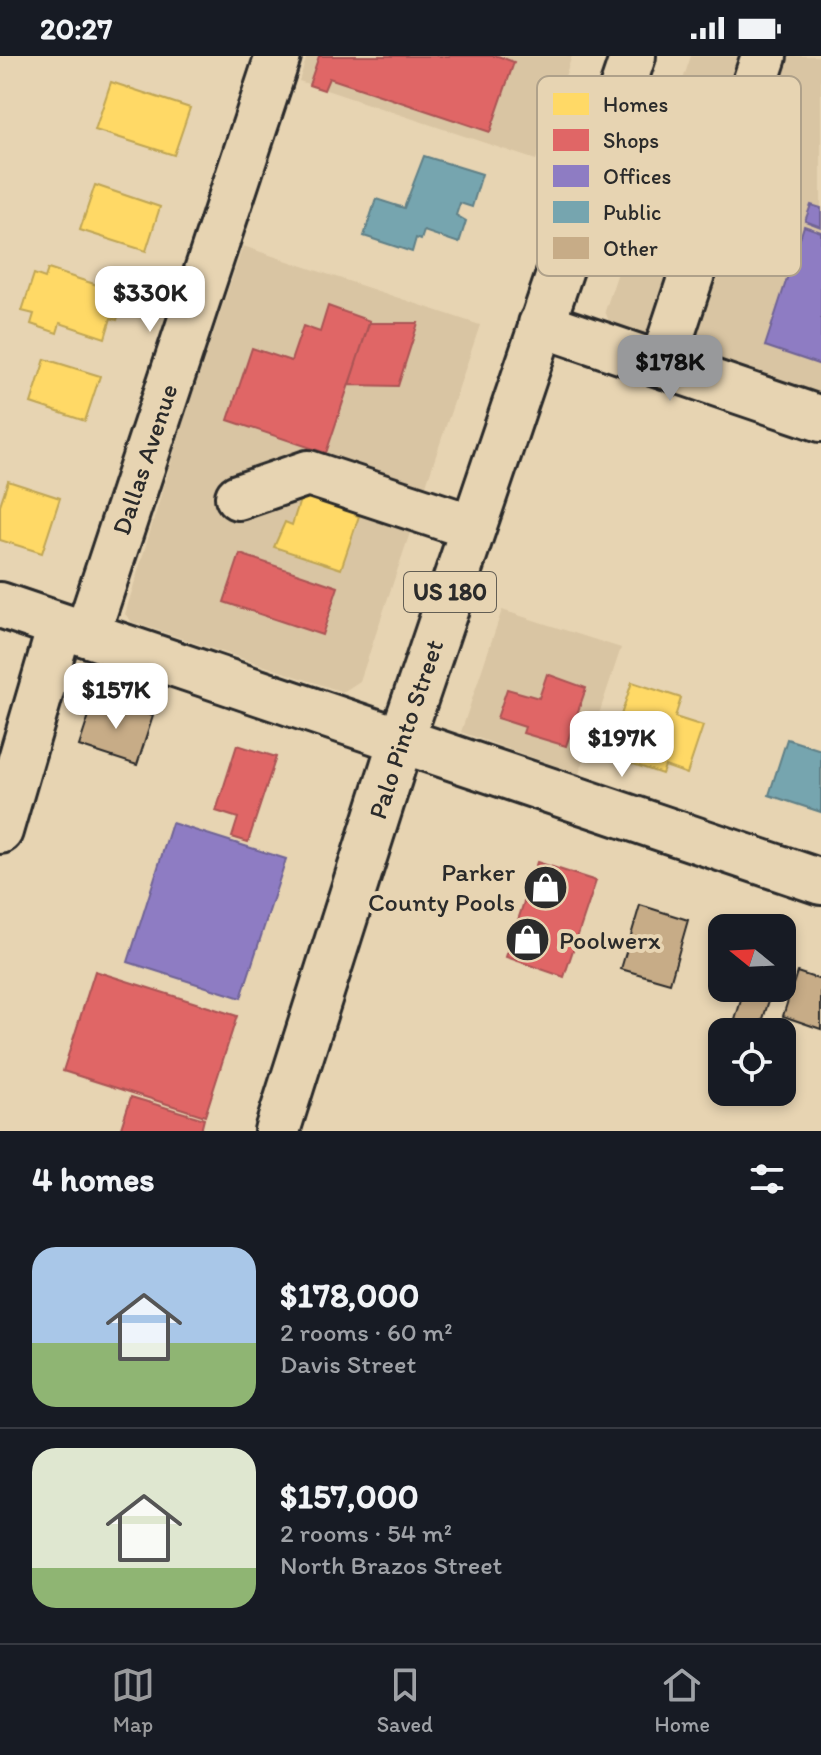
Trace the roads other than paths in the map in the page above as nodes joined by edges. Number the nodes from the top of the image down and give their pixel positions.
1 (278, 56) edge
2 (633, 56) edge
3 (764, 56) edge
4 (626, 76) edge
5 (757, 76) edge
6 (557, 276) edge
7 (691, 276) edge
8 (541, 324) junction
9 (662, 364) junction
10 (821, 419) edge
11 (238, 497) dead end
12 (472, 527) junction
13 (0, 605) edge
14 (73, 630) junction
15 (401, 741) junction
16 (0, 831) edge
17 (821, 882) edge
18 (277, 1131) edge

1 - 14 street, Dallas Avenue
2 - 4 street, Palo Pinto Street / US 180
3 - 5 street
6 - 8 street, Palo Pinto Street / US 180
7 - 9 street
8 - 9 street
8 - 12 street, Palo Pinto Street / US 180
9 - 10 street
11 - 12 street
12 - 15 street, Palo Pinto Street / US 180
13 - 14 street
14 - 15 street
14 - 16 street, Dallas Avenue
15 - 17 street
15 - 18 street, Palo Pinto Street / US 180

